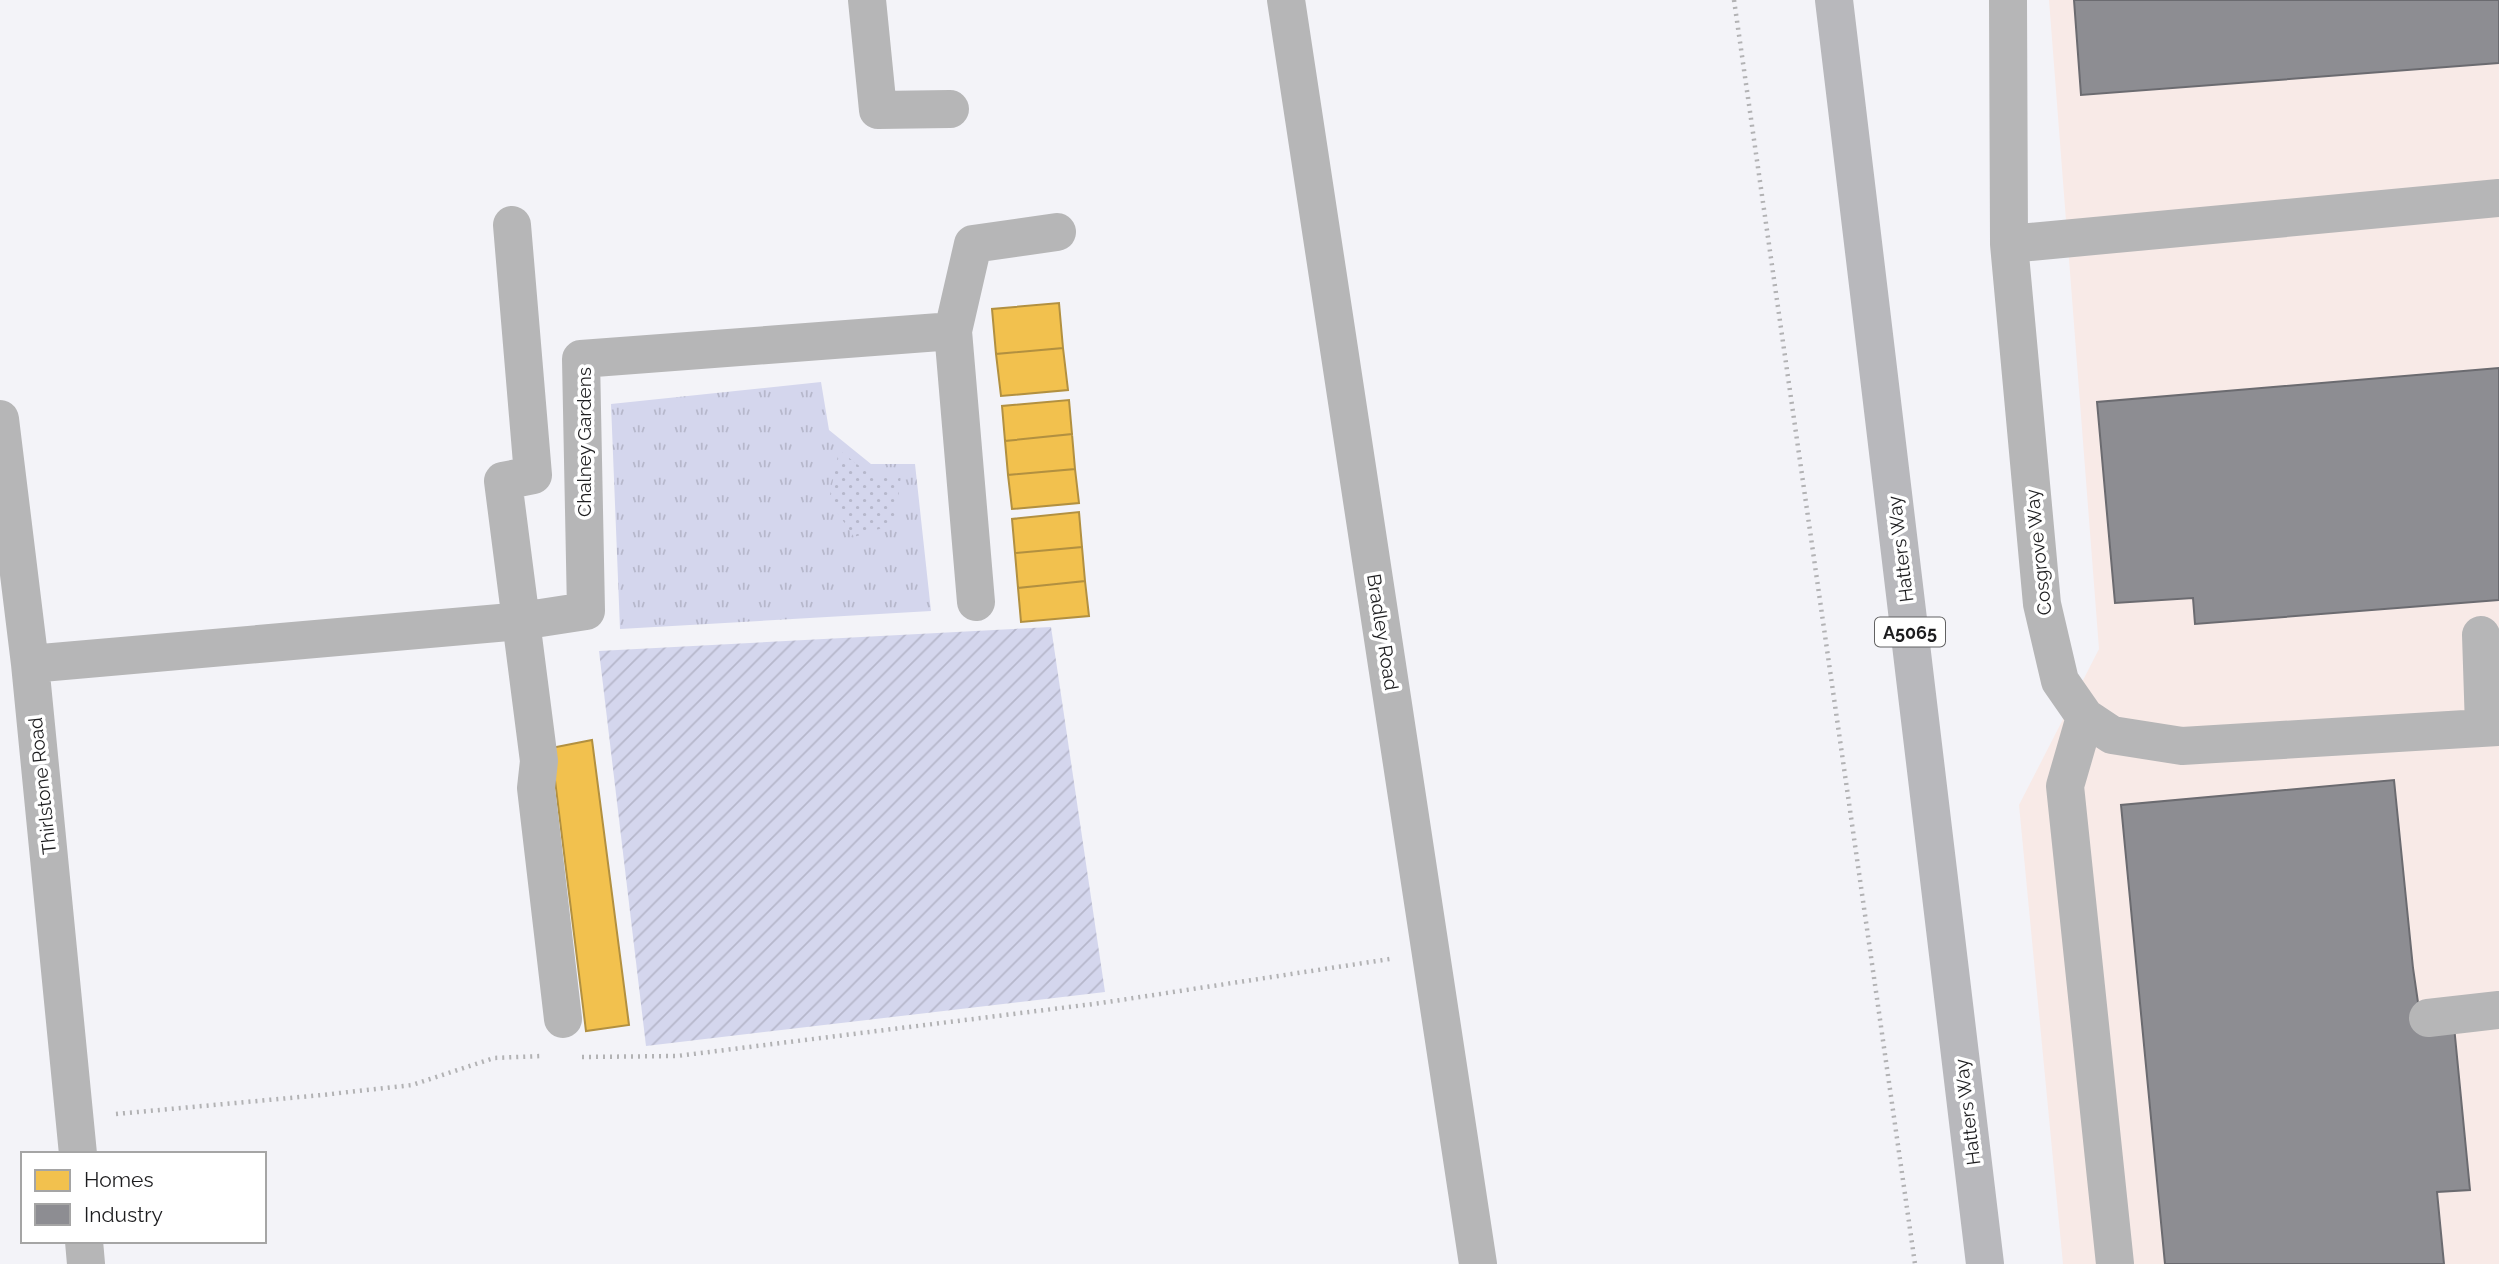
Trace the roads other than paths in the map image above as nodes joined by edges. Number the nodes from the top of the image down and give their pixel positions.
1 (867, 0) edge
2 (1286, 0) edge
3 (1834, 0) edge
4 (2008, 0) edge
5 (950, 109) dead end
6 (2499, 198) edge
7 (512, 225) dead end
8 (1057, 232) dead end
9 (2009, 244) junction
10 (953, 331) junction
11 (0, 419) edge
12 (976, 602) dead end
13 (522, 621) junction
14 (2481, 635) dead end
15 (30, 664) junction
16 (2085, 717) junction
17 (2491, 727) edge
18 (2499, 1010) edge
19 (2428, 1018) dead end
20 (563, 1019) dead end
21 (76, 1136) edge
22 (84, 1243) edge
23 (86, 1264) edge
24 (1478, 1264) edge
25 (1986, 1264) edge
26 (2115, 1264) edge

1 - 5 street
2 - 24 street, Bradley Road
3 - 25 main road, Hatters Way / A5065
4 - 9 street, Cosgrove Way
6 - 9 street
7 - 13 street
8 - 10 street
9 - 16 street, Cosgrove Way
10 - 12 street
10 - 13 street, Chalney Gardens
11 - 15 street, Thirlstone Road
13 - 15 street, Chalney Gardens
13 - 20 street
14 - 17 street
15 - 21 street, Thirlstone Road
16 - 17 street, Cosgrove Way
16 - 26 street
18 - 19 street
22 - 23 street

